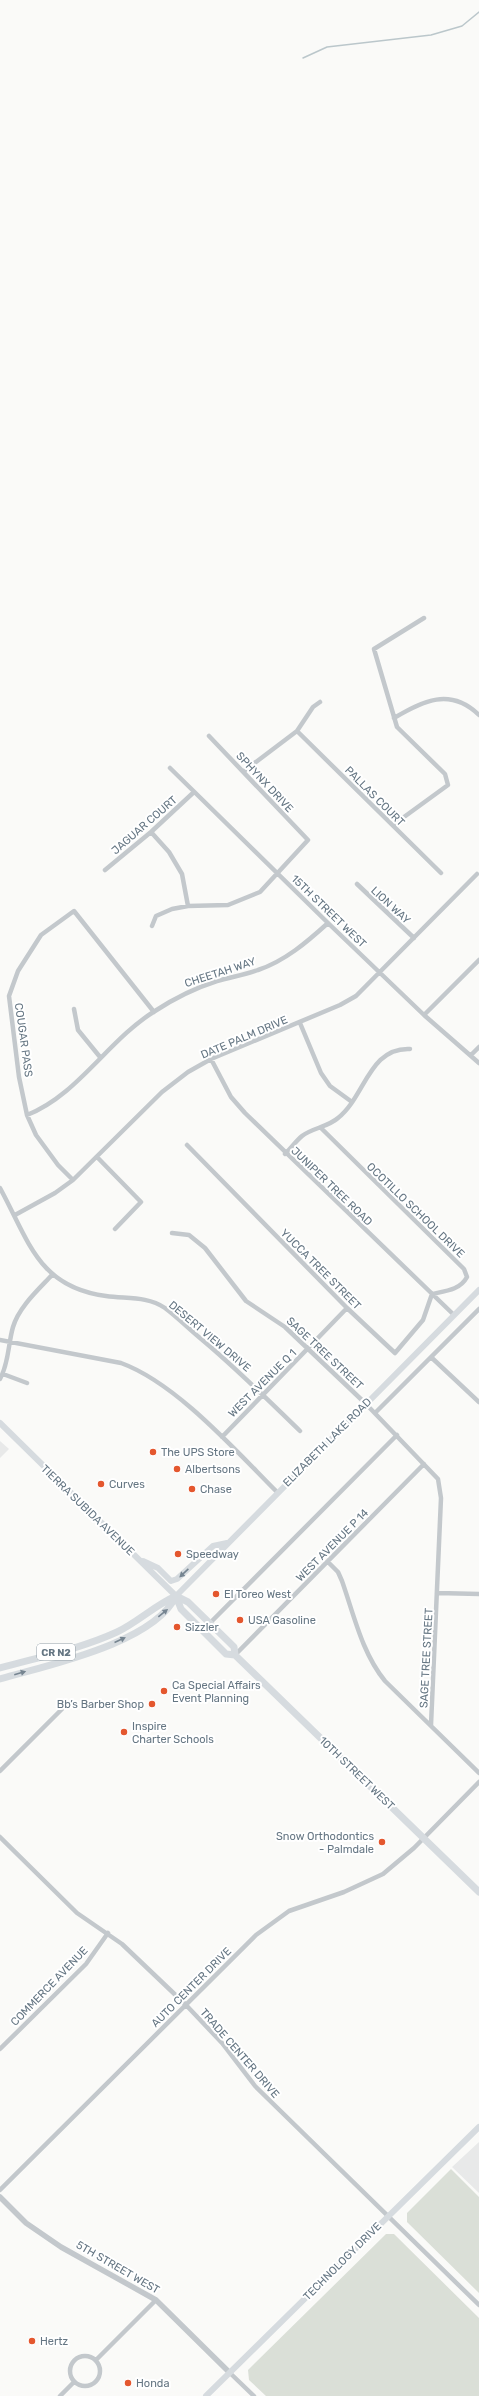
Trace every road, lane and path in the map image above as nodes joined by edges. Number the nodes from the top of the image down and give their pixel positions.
1 (424, 618) dead end
2 (320, 702) dead end
3 (479, 715) edge
4 (394, 718) junction
5 (297, 731) junction
6 (209, 736) dead end
7 (170, 768) dead end
8 (244, 771) junction
9 (194, 792) junction
10 (393, 826) junction
11 (151, 832) junction
12 (105, 870) dead end
13 (441, 873) dead end
14 (279, 874) junction
15 (477, 874) dead end
16 (357, 884) dead end
17 (188, 906) junction
18 (328, 923) junction
19 (152, 926) dead end
20 (414, 938) junction
21 (479, 960) edge
22 (380, 972) junction
23 (74, 1009) dead end
24 (154, 1012) junction
25 (424, 1014) junction
26 (300, 1023) junction
27 (479, 1047) edge
28 (410, 1049) dead end
29 (471, 1055) junction
30 (100, 1057) junction
31 (211, 1059) junction
32 (479, 1062) edge
33 (352, 1102) junction
34 (27, 1115) junction
35 (321, 1128) junction
36 (187, 1145) dead end
37 (285, 1154) junction
38 (97, 1157) junction
39 (73, 1180) junction
40 (0, 1188) edge
41 (15, 1215) junction
42 (115, 1229) dead end
43 (172, 1233) dead end
44 (52, 1275) junction
45 (479, 1290) edge
46 (432, 1294) junction
47 (347, 1308) junction
48 (479, 1309) edge
49 (454, 1315) junction
50 (0, 1340) edge
51 (9, 1343) junction
52 (308, 1349) junction
53 (432, 1358) junction
54 (3, 1374) junction
55 (0, 1378) edge
56 (28, 1383) dead end
57 (263, 1395) junction
58 (479, 1402) edge
59 (366, 1403) junction
60 (376, 1413) junction
61 (0, 1423) edge
62 (300, 1431) dead end
63 (397, 1435) junction
64 (222, 1437) junction
65 (424, 1464) junction
66 (277, 1492) junction
67 (227, 1543) junction
68 (136, 1557) junction
69 (328, 1562) junction
70 (438, 1593) junction
71 (479, 1594) edge
72 (176, 1596) junction
73 (210, 1624) junction
74 (90, 1643) junction
75 (94, 1651) junction
76 (235, 1655) junction
77 (0, 1668) edge
78 (0, 1679) edge
79 (62, 1708) dead end
80 (431, 1725) junction
81 (0, 1770) edge
82 (479, 1773) edge
83 (479, 1782) edge
84 (0, 1837) edge
85 (424, 1839) junction
86 (479, 1892) edge
87 (108, 1933) junction
88 (186, 2005) junction
89 (0, 2049) edge
90 (479, 2127) edge
91 (0, 2190) edge
92 (0, 2197) edge
93 (388, 2216) junction
94 (156, 2300) junction
95 (479, 2305) edge
96 (96, 2360) junction
97 (230, 2373) junction
98 (74, 2382) junction
99 (60, 2396) edge
100 (206, 2396) edge
101 (254, 2396) edge

1 - 4 street
2 - 5 street
3 - 4 street
4 - 10 street
5 - 8 street
5 - 10 street, PALLAS COURT
6 - 8 street, SPHYNX DRIVE
7 - 9 street, 15TH STREET WEST
8 - 14 street, SPHYNX DRIVE
9 - 11 street, JAGUAR COURT
9 - 14 street, 15TH STREET WEST
10 - 13 street, PALLAS COURT
11 - 12 street, JAGUAR COURT
11 - 17 street
14 - 17 street
14 - 18 street, 15TH STREET WEST
15 - 20 street, DATE PALM DRIVE
16 - 20 street, LION WAY
17 - 19 street
18 - 22 street, 15TH STREET WEST
18 - 24 street, CHEETAH WAY
20 - 22 street, DATE PALM DRIVE
21 - 25 street
22 - 25 street, 15TH STREET WEST
22 - 26 street, DATE PALM DRIVE
23 - 30 street
24 - 30 street, CHEETAH WAY
24 - 34 street, COUGAR PASS
25 - 29 street, 15TH STREET WEST
26 - 31 street, DATE PALM DRIVE
26 - 33 street
27 - 29 street
28 - 33 street
29 - 32 street, 15TH STREET WEST
30 - 34 street, CHEETAH WAY
31 - 37 street, JUNIPER TREE ROAD
31 - 38 street, DATE PALM DRIVE
33 - 35 street
34 - 39 street, COUGAR PASS
35 - 37 street
35 - 46 street, OCOTILLO SCHOOL DRIVE
36 - 47 street, YUCCA TREE STREET
37 - 46 street, JUNIPER TREE ROAD
38 - 39 street, DATE PALM DRIVE
38 - 42 street
39 - 41 street, DATE PALM DRIVE
40 - 41 street, DESERT VIEW DRIVE
41 - 44 street, DESERT VIEW DRIVE
43 - 52 street, SAGE TREE STREET
44 - 51 street
44 - 57 street, DESERT VIEW DRIVE
45 - 49 main road, ELIZABETH LAKE ROAD / CR N2
46 - 47 street, YUCCA TREE STREET
46 - 49 street, JUNIPER TREE ROAD
47 - 52 street, WEST AVENUE Q 1
48 - 53 street
49 - 59 main road, ELIZABETH LAKE ROAD / CR N2
50 - 51 street
51 - 54 street
51 - 64 street
52 - 57 street, WEST AVENUE Q 1
52 - 59 street, SAGE TREE STREET
53 - 58 street
53 - 60 street
54 - 55 street
54 - 56 street
57 - 62 street, DESERT VIEW DRIVE
57 - 64 street, WEST AVENUE Q 1
59 - 60 street, SAGE TREE STREET
59 - 66 main road, ELIZABETH LAKE ROAD / CR N2
60 - 63 street, SAGE TREE STREET
61 - 68 main road, TIERRA SUBIDA AVENUE
63 - 65 street, SAGE TREE STREET
63 - 73 street
64 - 66 street
65 - 69 street, WEST AVENUE P 14
65 - 70 street, SAGE TREE STREET
66 - 67 main road, ELIZABETH LAKE ROAD / CR N2
67 -> 68 main road
67 - 72 main road, ELIZABETH LAKE ROAD / CR N2
68 - 72 main road, TIERRA SUBIDA AVENUE
69 - 76 street, WEST AVENUE P 14
69 - 80 street
70 - 71 street
70 - 80 street, SAGE TREE STREET
72 - 73 main road, 10TH STREET WEST
72 - 74 main road, CR N2
75 -> 72 main road, CR N2
72 - 76 main road, 10TH STREET WEST
73 - 76 main road, 10TH STREET WEST
74 - 75 main road
74 - 77 main road, CR N2
78 -> 75 main road, CR N2
76 - 85 main road, 10TH STREET WEST
79 - 81 street
80 - 82 street
83 - 85 street
84 - 87 street, TRADE CENTER DRIVE
85 - 86 main road, 10TH STREET WEST
85 - 88 street, AUTO CENTER DRIVE
87 - 88 street, TRADE CENTER DRIVE
87 - 89 street, COMMERCE AVENUE
88 - 91 street, AUTO CENTER DRIVE
88 - 93 street, TRADE CENTER DRIVE
90 - 93 main road, TECHNOLOGY DRIVE
92 - 94 street, 5TH STREET WEST
93 - 95 street, TRADE CENTER DRIVE
93 - 97 main road, TECHNOLOGY DRIVE
94 - 96 street
94 - 97 street, 5TH STREET WEST
96 - 98 street
96 - 98 street
97 - 100 main road, TECHNOLOGY DRIVE
97 - 101 street, 5TH STREET WEST
98 - 99 street

